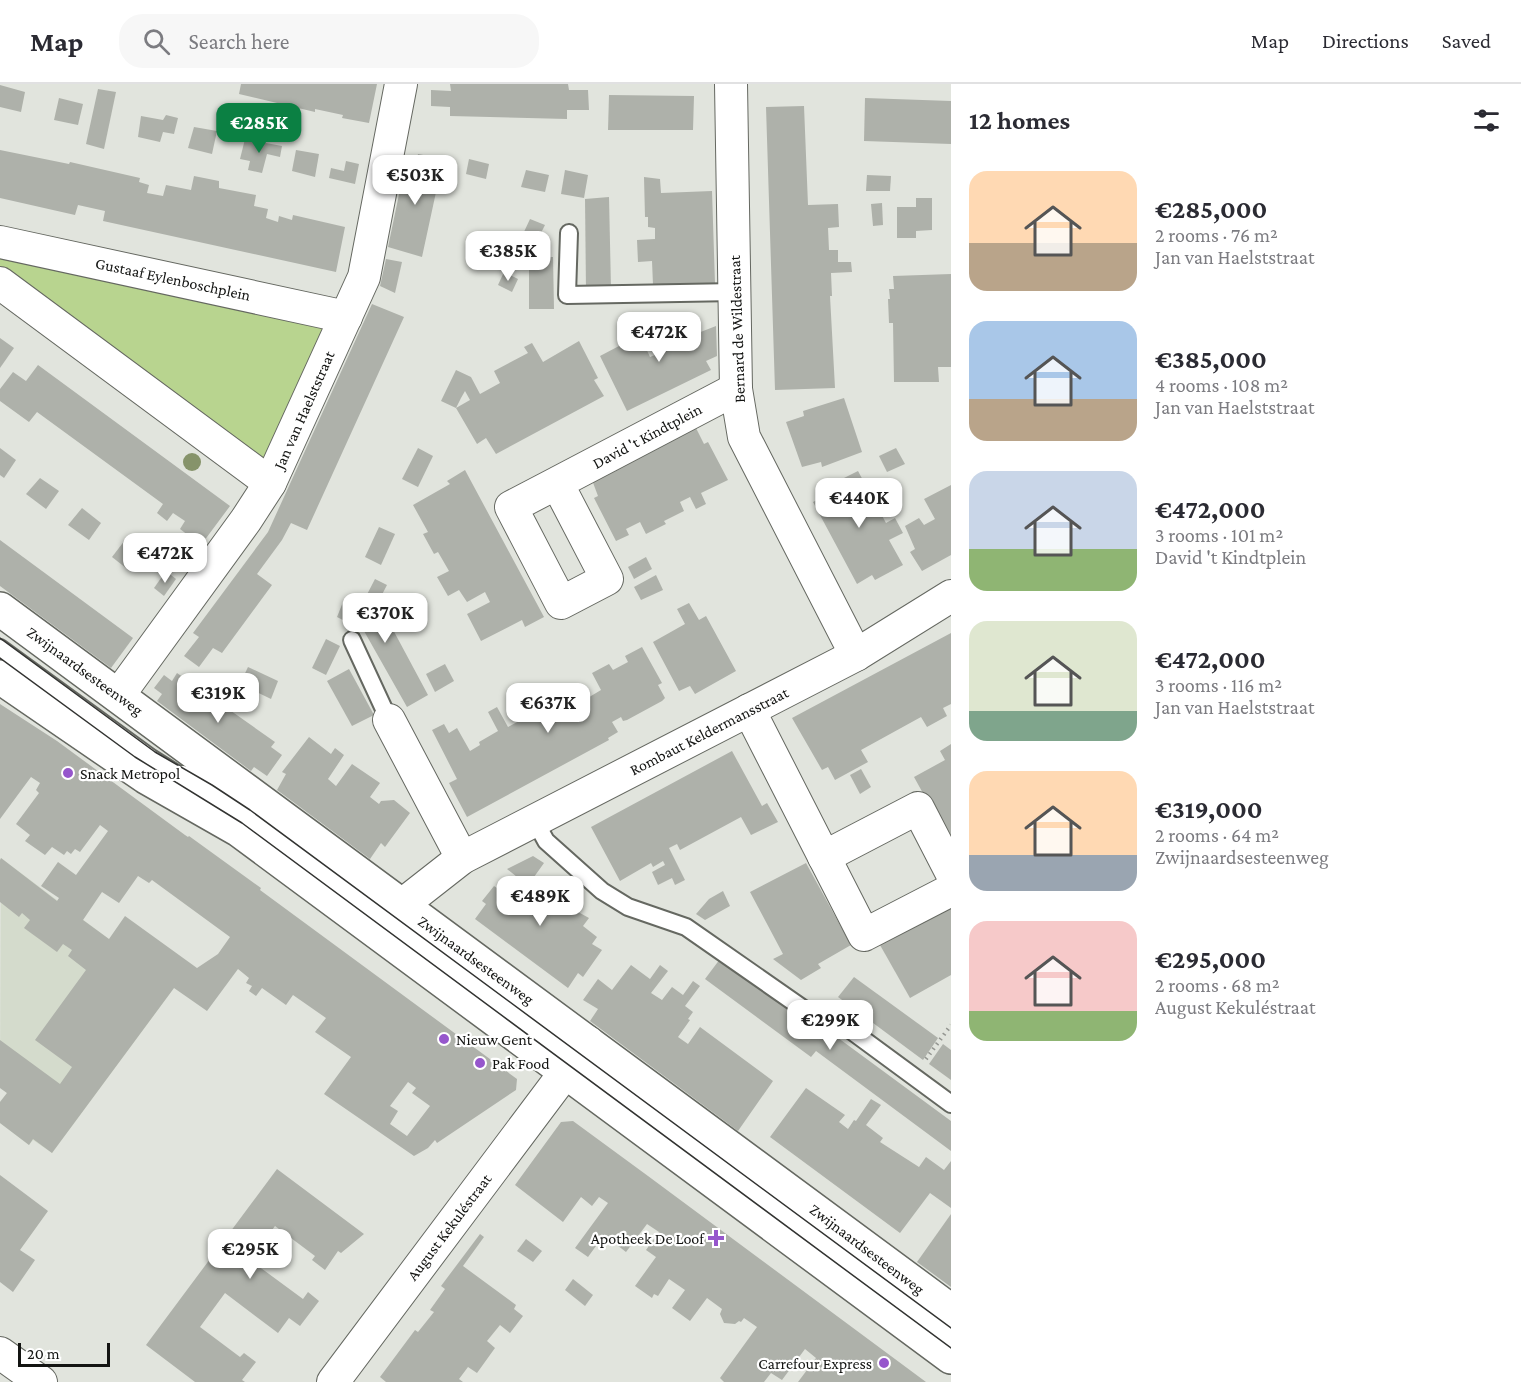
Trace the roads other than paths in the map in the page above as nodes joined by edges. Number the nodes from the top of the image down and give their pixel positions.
1 (401, 84) edge
2 (731, 84) edge
3 (569, 233) dead end
4 (0, 242) edge
5 (0, 283) edge
6 (736, 292) junction
7 (346, 317) junction
8 (736, 389) junction
9 (270, 483) junction
10 (557, 483) dead end
11 (951, 596) edge
12 (0, 609) edge
13 (352, 640) dead end
14 (0, 648) edge
15 (856, 655) junction
16 (0, 677) edge
17 (118, 696) junction
18 (749, 710) junction
19 (388, 720) joint
20 (175, 773) junction
21 (535, 821) junction
22 (824, 856) junction
23 (462, 858) junction
24 (951, 872) edge
25 (951, 890) edge
26 (402, 905) junction
27 (588, 1042) junction
28 (566, 1071) junction
29 (951, 1104) edge
30 (951, 1311) edge
31 (951, 1332) edge
32 (951, 1343) edge
33 (0, 1353) edge
34 (951, 1358) edge
35 (41, 1382) edge
36 (334, 1382) edge

1 - 7 street, Jan van Haelststraat
2 - 6 street, Bernard de Wildestraat
3 - 6 lane
4 - 7 street, Gustaaf Eylenboschplein
5 - 9 street
6 - 8 street, Bernard de Wildestraat
7 - 9 street, Jan van Haelststraat
8 - 10 street, David 't Kindtplein
8 - 15 street, Bernard de Wildestraat
9 - 17 street, Jan van Haelststraat
11 - 15 street, Rombaut Keldermansstraat
12 - 17 street, Zwijnaardsesteenweg
13 - 19 lane
14 - 20 lane
15 - 18 street, Rombaut Keldermansstraat
16 - 28 street
17 - 26 street, Zwijnaardsesteenweg
18 - 21 street, Rombaut Keldermansstraat
18 - 22 street
19 - 23 street
20 - 31 lane
20 - 32 lane
21 - 23 street, Rombaut Keldermansstraat
21 - 29 lane
22 - 24 street
22 - 25 street
23 - 26 street, Rombaut Keldermansstraat
26 - 27 street, Zwijnaardsesteenweg
27 - 28 street, August Kekuléstraat
27 - 30 street, Zwijnaardsesteenweg
28 - 34 street
28 - 36 street, August Kekuléstraat
33 - 35 street

